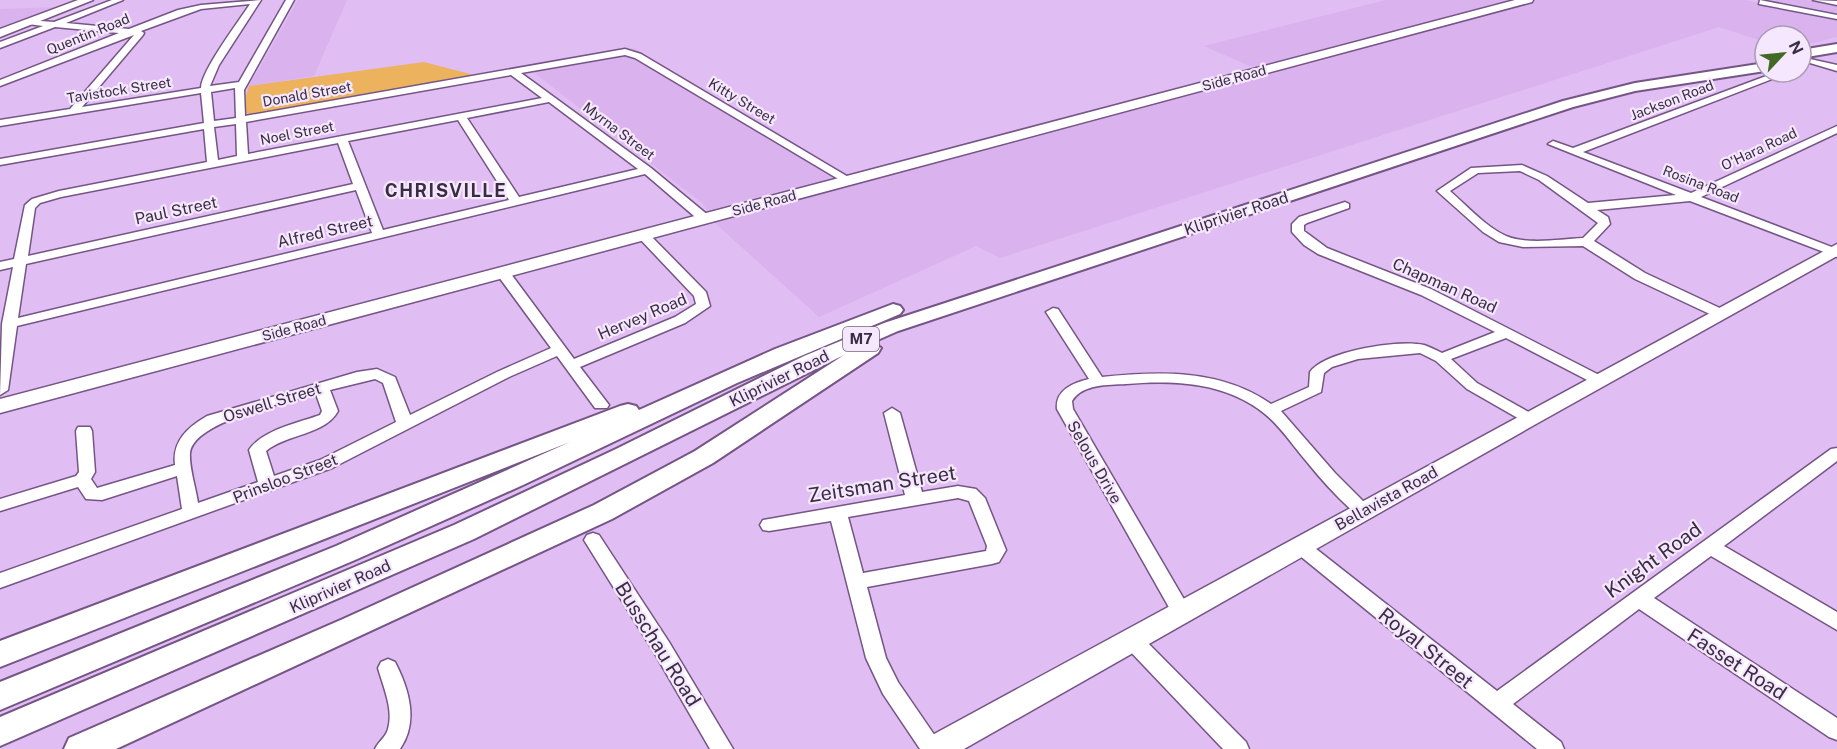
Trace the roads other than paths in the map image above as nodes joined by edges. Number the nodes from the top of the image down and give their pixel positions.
1 (88, 0) edge
2 (119, 0) edge
3 (290, 0) edge
4 (1528, 0) edge
5 (1761, 0) edge
6 (1817, 0) edge
7 (257, 1) edge
8 (1837, 3) edge
9 (1837, 17) edge
10 (31, 22) junction
11 (56, 24) junction
12 (132, 31) junction
13 (0, 33) edge
14 (0, 45) edge
15 (1837, 48) edge
16 (618, 53) joint
17 (1813, 56) edge
18 (1837, 57) edge
19 (1813, 58) edge
20 (1813, 61) edge
21 (1753, 68) edge
22 (1837, 68) edge
23 (1753, 70) edge
24 (512, 71) junction
25 (1753, 74) edge
26 (0, 83) edge
27 (242, 84) junction
28 (206, 90) junction
29 (551, 99) junction
30 (73, 111) junction
31 (461, 117) junction
32 (239, 119) junction
33 (0, 123) edge
34 (210, 125) junction
35 (1837, 129) edge
36 (342, 140) junction
37 (1553, 144) dead end
38 (1573, 152) junction
39 (243, 159) junction
40 (0, 162) edge
41 (213, 165) junction
42 (647, 170) junction
43 (849, 181) junction
44 (359, 186) junction
45 (1692, 197) junction
46 (517, 203) junction
47 (1345, 206) dead end
48 (1587, 207) junction
49 (705, 219) junction
50 (379, 235) junction
51 (643, 235) junction
52 (1586, 242) junction
53 (1836, 251) edge
54 (20, 261) junction
55 (0, 266) edge
56 (503, 273) junction
57 (1053, 312) dead end
58 (1719, 314) junction
59 (919, 317) junction
60 (9, 324) junction
61 (1507, 333) junction
62 (559, 350) junction
63 (786, 352) junction
64 (1441, 358) junction
65 (572, 365) junction
66 (1598, 380) junction
67 (1098, 382) junction
68 (321, 387) junction
69 (0, 390) edge
70 (601, 405) dead end
71 (0, 406) edge
72 (1270, 410) junction
73 (892, 413) dead end
74 (1528, 419) junction
75 (405, 424) junction
76 (84, 431) dead end
77 (1837, 453) edge
78 (184, 468) junction
79 (81, 482) junction
80 (268, 485) junction
81 (915, 500) junction
82 (0, 505) edge
83 (1363, 511) junction
84 (191, 513) junction
85 (838, 514) junction
86 (769, 525) dead end
87 (593, 540) dead end
88 (1300, 546) junction
89 (1709, 546) junction
90 (0, 581) edge
91 (855, 582) junction
92 (1638, 598) junction
93 (1182, 613) junction
94 (1837, 622) edge
95 (1133, 641) junction
96 (0, 654) edge
97 (388, 668) dead end
98 (0, 696) edge
99 (1496, 704) junction
100 (1837, 730) edge
101 (0, 732) edge
102 (81, 749) edge
103 (386, 749) edge
104 (722, 749) edge
105 (935, 749) edge
106 (1238, 749) edge
107 (1553, 749) edge

1 - 10 street
2 - 11 street
3 - 27 street
4 - 43 street, Side Road
5 - 9 street
6 - 8 street
7 - 12 street, Quentin Road
7 - 28 street
10 - 11 street
10 - 13 street
11 - 12 street
11 - 14 street
12 - 26 street, Quentin Road
12 - 30 street
15 - 17 main road
16 - 24 street, Donald Street
16 - 43 street, Kitty Street
18 - 19 main road
20 - 22 street
21 - 63 main road, Kliprivier Road / M7
23 - 59 main road, Kliprivier Road / M7
24 - 29 street, Myrna Street
24 - 32 street, Donald Street
25 - 38 street, Jackson Road
27 - 28 street, Tavistock Street
27 - 32 street
28 - 30 street, Tavistock Street
28 - 34 street
29 - 31 street, Noel Street
29 - 42 street, Myrna Street
30 - 33 street, Tavistock Street
31 - 36 street, Noel Street
31 - 46 street
32 - 34 street, Donald Street
32 - 39 street
34 - 40 street, Donald Street
34 - 41 street
35 - 45 street, O'Hara Road
36 - 39 street, Noel Street
36 - 44 street
37 - 38 street, Rosina Road
38 - 45 street, Rosina Road
39 - 41 street, Noel Street
41 - 54 street, Noel Street
42 - 46 street, Alfred Street
42 - 49 street, Myrna Street
43 - 49 street, Side Road
44 - 50 street
44 - 54 street, Paul Street
45 - 48 street, O'Hara Road
45 - 53 street, Rosina Road
46 - 50 street, Alfred Street
47 - 61 street, Chapman Road
48 - 52 street
48 - 52 street
49 - 51 street, Side Road
50 - 60 street, Alfred Street
51 - 56 street, Side Road
51 - 65 street, Hervey Road
52 - 58 street
53 - 58 street, Bellavista Road
54 - 55 street, Paul Street
54 - 60 street
56 - 62 street
56 - 71 street, Side Road
57 - 67 street
58 - 66 street, Bellavista Road
59 - 101 main road, Kliprivier Road / M7
59 - 102 main road
60 - 69 street
61 - 64 street
61 - 66 street, Chapman Road
62 - 65 street
62 - 75 street, Prinsloo Street
63 - 96 main road
63 - 98 main road, Kliprivier Road / M7
64 - 72 street
64 - 74 street
65 - 70 street
66 - 74 street, Bellavista Road
67 - 72 street, Selous Drive
67 - 93 street, Selous Drive
68 - 75 street, Oswell Street
68 - 78 street, Oswell Street
68 - 80 street
72 - 83 street, Selous Drive
73 - 81 street
74 - 83 street, Bellavista Road
75 - 80 street, Prinsloo Street
76 - 79 street
77 - 89 street, Knight Road
78 - 79 street
78 - 84 street, Oswell Street
79 - 82 street
80 - 84 street, Prinsloo Street
81 - 85 street, Zeitsman Street
81 - 91 street, Zeitsman Street
83 - 88 street, Bellavista Road
84 - 90 street, Prinsloo Street
85 - 86 street, Zeitsman Street
85 - 91 street
87 - 104 street, Busschau Road
88 - 93 street, Bellavista Road
88 - 99 street, Royal Street
89 - 92 street, Knight Road
89 - 94 street
91 - 105 street
92 - 99 street, Knight Road
92 - 100 street, Fasset Road
93 - 95 street, Bellavista Road
95 - 105 street, Bellavista Road
95 - 106 street
97 - 103 street
99 - 107 street, Royal Street

